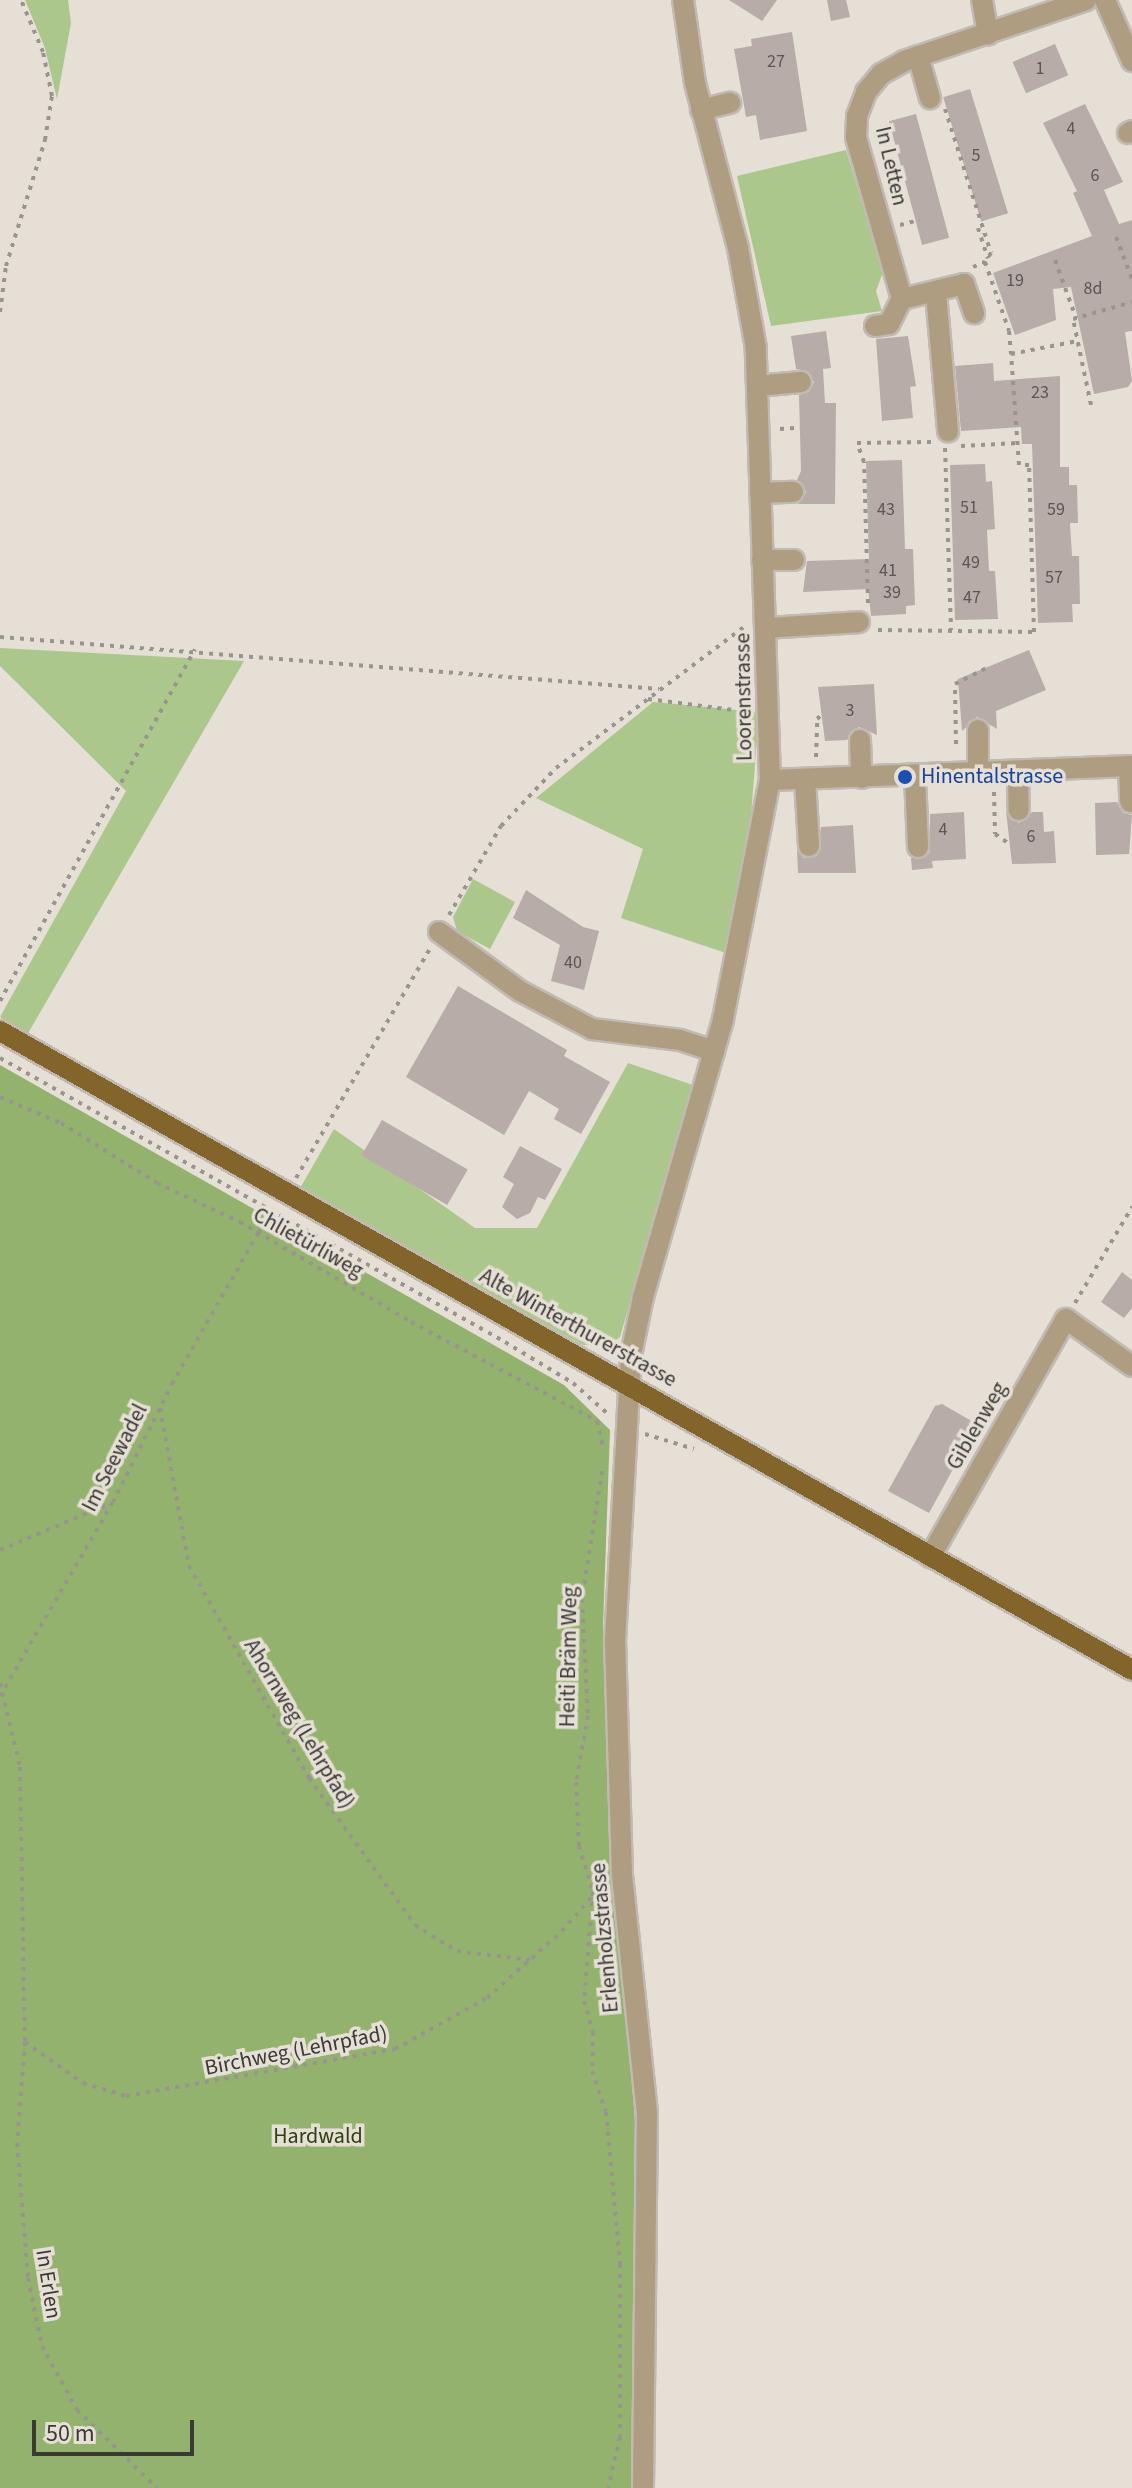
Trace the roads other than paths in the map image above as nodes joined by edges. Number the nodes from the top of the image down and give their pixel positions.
1 (683, 0) edge
2 (982, 0) edge
3 (1086, 0) edge
4 (1105, 0) edge
5 (988, 34) junction
6 (918, 56) junction
7 (1132, 61) edge
8 (937, 100) road end
9 (730, 103) dead end
10 (701, 110) junction
11 (936, 293) junction
12 (902, 299) junction
13 (974, 313) dead end
14 (875, 326) dead end
15 (801, 382) dead end
16 (757, 386) junction
17 (949, 445) road end
18 (793, 492) dead end
19 (760, 493) junction
20 (762, 560) junction
21 (794, 560) dead end
22 (766, 619) junction
23 (865, 620) road end
24 (978, 730) dead end
25 (860, 740) dead end
26 (1130, 766) edge
27 (1018, 771) junction
28 (810, 774) junction
29 (915, 777) junction
30 (861, 778) junction
31 (986, 778) junction
32 (770, 780) junction
33 (1130, 802) dead end
34 (1019, 810) dead end
35 (809, 846) dead end
36 (918, 847) dead end
37 (439, 932) dead end
38 (0, 1031) edge
39 (714, 1051) junction
40 (1132, 1366) edge
41 (631, 1384) junction
42 (930, 1557) junction
43 (1132, 1670) edge
44 (643, 2488) edge

1 - 10 street, Loorenstrasse
2 - 5 street
3 - 5 street, In Letten
4 - 7 street
5 - 6 street, In Letten
6 - 8 street
6 - 12 street, In Letten
9 - 10 street
10 - 16 street, Loorenstrasse
11 - 12 street
11 - 13 street
11 - 17 street
12 - 14 street
15 - 16 street
16 - 19 street, Loorenstrasse
18 - 19 street
19 - 20 street, Loorenstrasse
20 - 21 street
20 - 22 street, Loorenstrasse
22 - 23 street
22 - 32 street, Loorenstrasse
24 - 31 street
25 - 30 street
26 - 27 street
26 - 33 street
27 - 31 street
27 - 34 street
28 - 30 street
28 - 32 street
28 - 35 street
29 - 30 street
29 - 31 street
29 - 36 street
32 - 39 street, Loorenstrasse
37 - 39 street
38 - 41 main road, Alte Winterthurerstrasse
39 - 41 street, Loorenstrasse
40 - 42 street, Giblenweg
41 - 42 main road, Alte Winterthurerstrasse
41 - 44 street, Erlenholzstrasse
42 - 43 main road, Alte Winterthurerstrasse

